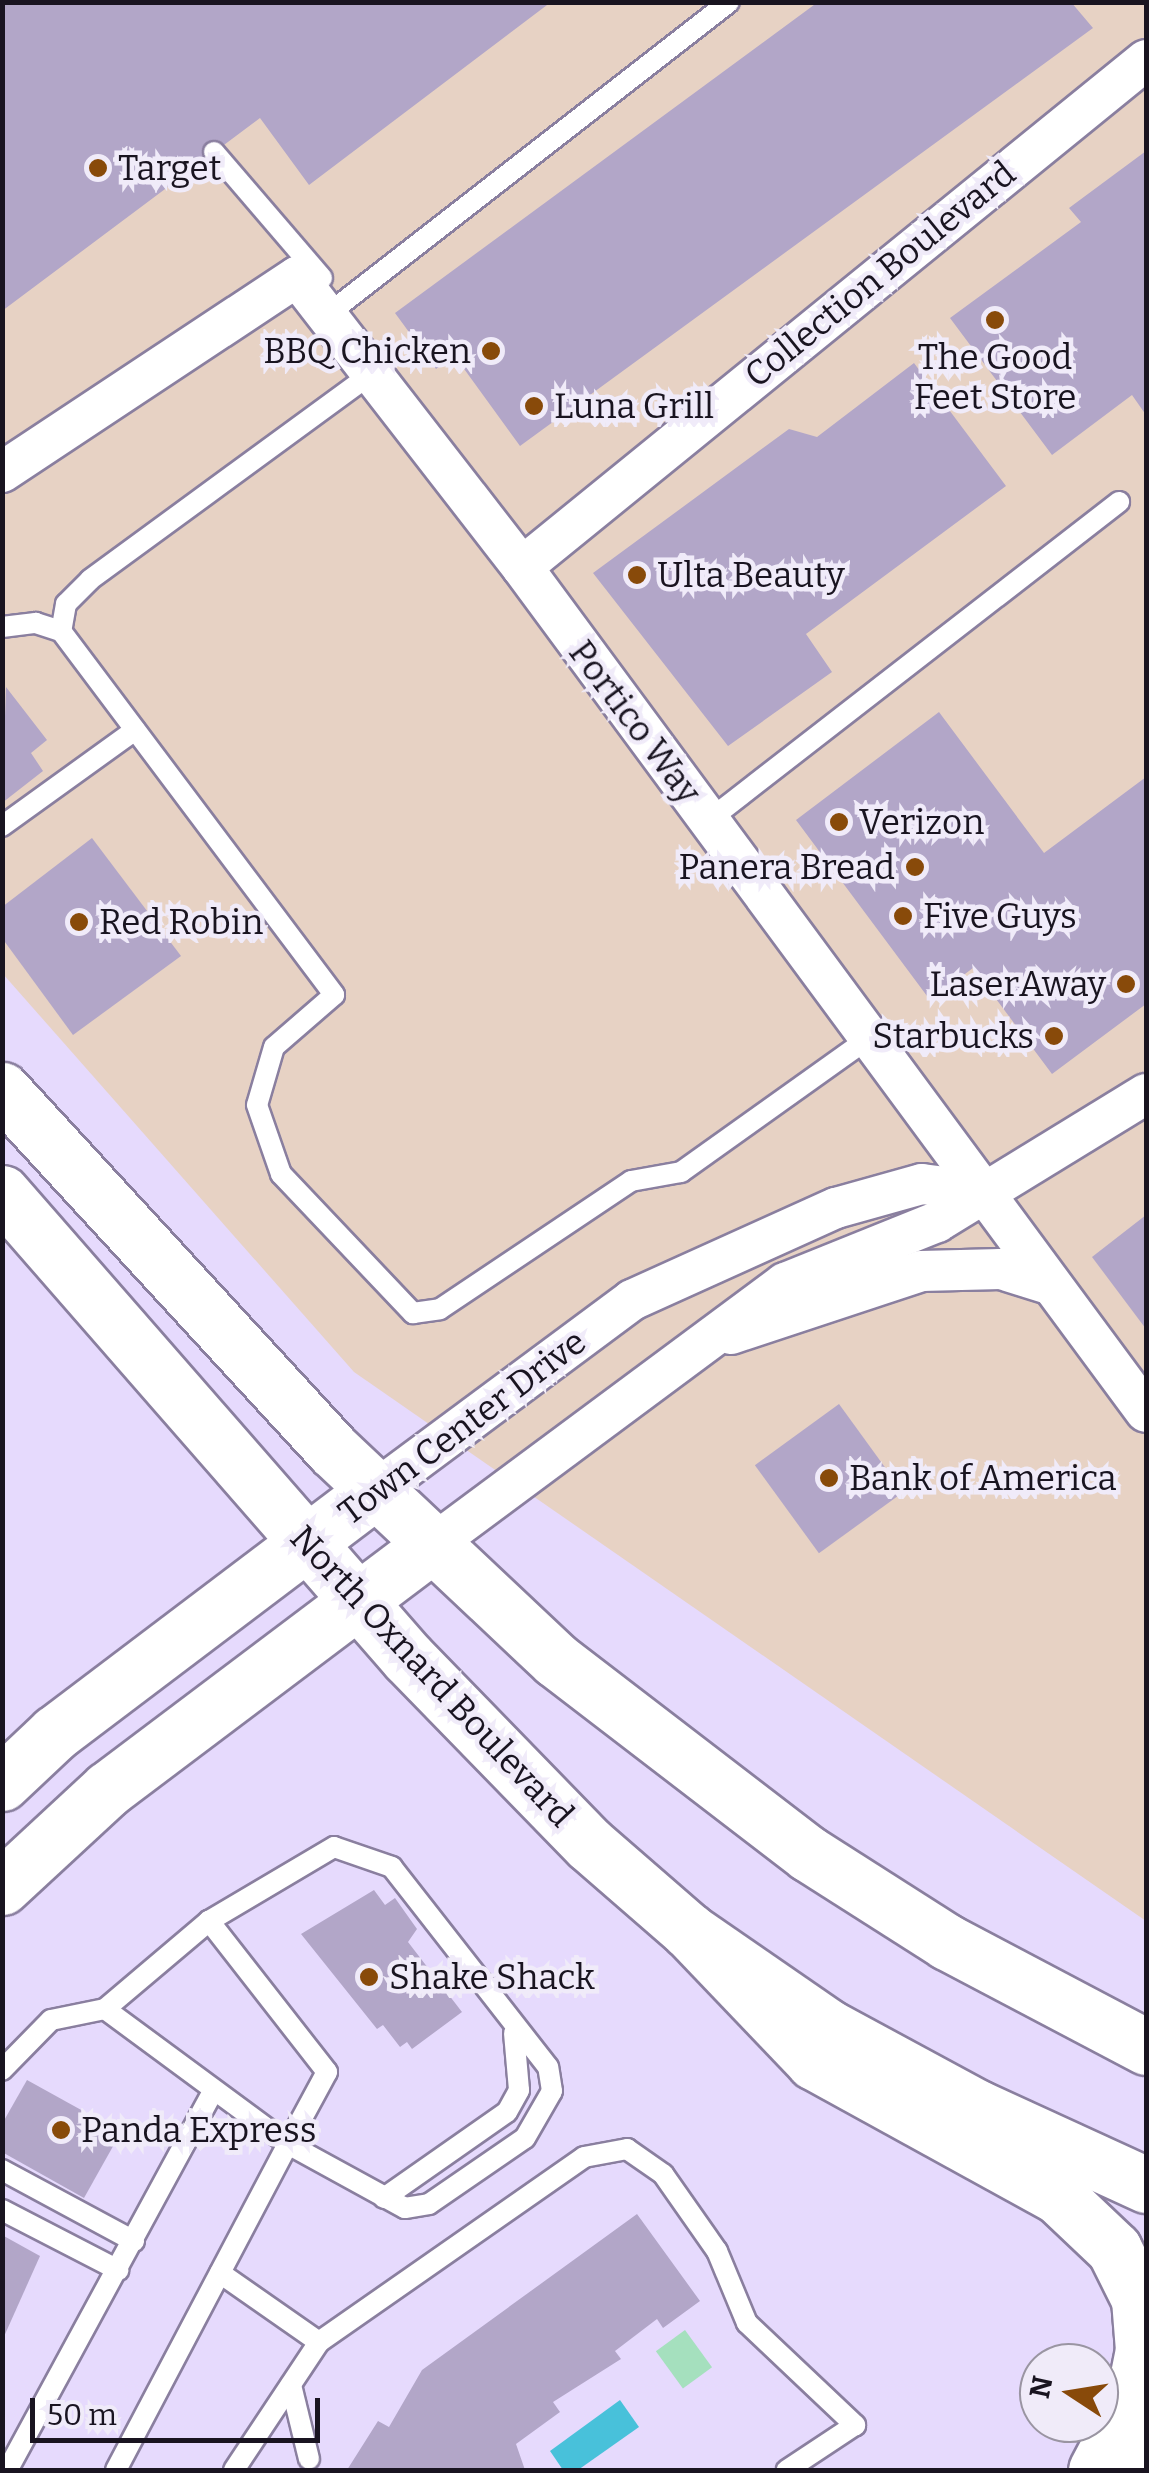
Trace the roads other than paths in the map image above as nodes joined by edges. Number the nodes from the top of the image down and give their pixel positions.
1 (730, 2) edge
2 (1146, 60) edge
3 (214, 152) dead end
4 (335, 308) junction
5 (371, 374) junction
6 (2, 472) edge
7 (1119, 502) dead end
8 (522, 567) junction
9 (2, 628) edge
10 (61, 631) junction
11 (135, 730) junction
12 (709, 820) junction
13 (2, 826) edge
14 (869, 1038) junction
15 (2, 1090) edge
16 (1146, 1094) edge
17 (2, 1192) edge
18 (977, 1192) junction
19 (1049, 1284) junction
20 (690, 1347) junction
21 (1146, 1412) edge
22 (375, 1491) junction
23 (308, 1543) junction
24 (435, 1544) junction
25 (357, 1599) junction
26 (2, 1783) edge
27 (2, 1887) edge
28 (209, 1921) junction
29 (689, 1932) junction
30 (106, 2010) junction
31 (514, 2030) junction
32 (1146, 2047) edge
33 (2, 2070) edge
34 (214, 2090) junction
35 (288, 2144) junction
36 (2, 2170) edge
37 (1146, 2185) edge
38 (384, 2198) junction
39 (2, 2210) edge
40 (134, 2241) junction
41 (118, 2270) junction
42 (220, 2273) junction
43 (319, 2342) junction
44 (290, 2385) junction
45 (309, 2460) dead end
46 (8, 2470) edge
47 (116, 2470) edge
48 (234, 2470) edge
49 (787, 2470) edge
50 (1096, 2470) edge

1 - 4 lane
2 - 8 street, Collection Boulevard
3 - 4 lane
4 - 5 street, Portico Way
4 - 6 street, Portico Way
5 - 8 street, Portico Way
5 - 10 lane
7 - 12 lane
8 - 12 street, Portico Way
9 - 10 lane
10 - 11 lane
11 - 13 lane
11 - 14 lane
12 - 14 street, Portico Way
14 - 18 street, Portico Way
15 - 22 main road
16 - 18 street, Town Center Drive
17 - 23 main road, North Oxnard Boulevard
18 - 19 street, Portico Way
18 - 20 street, Town Center Drive
18 - 22 street, Town Center Drive
19 - 20 street, Town Center Drive
19 - 21 street, Portico Way
20 - 24 street, Town Center Drive
22 - 23 main road, Town Center Drive
22 - 24 main road
23 - 25 main road, North Oxnard Boulevard
23 - 26 main road, Town Center Drive
24 - 25 main road, Town Center Drive
24 - 32 main road
25 - 27 main road, Town Center Drive
25 - 29 main road, North Oxnard Boulevard
28 - 30 lane
28 - 31 lane
28 - 35 lane
29 - 37 main road, North Oxnard Boulevard
29 - 50 main road
30 - 33 lane
30 - 34 lane
31 - 38 lane
31 - 38 lane
34 - 35 lane
34 - 40 lane
35 - 38 lane
35 - 42 lane
36 - 40 lane
39 - 41 lane
40 - 41 lane
41 - 46 lane
42 - 43 lane
42 - 47 lane
43 - 44 lane
43 - 49 lane
44 - 45 lane
44 - 48 lane

